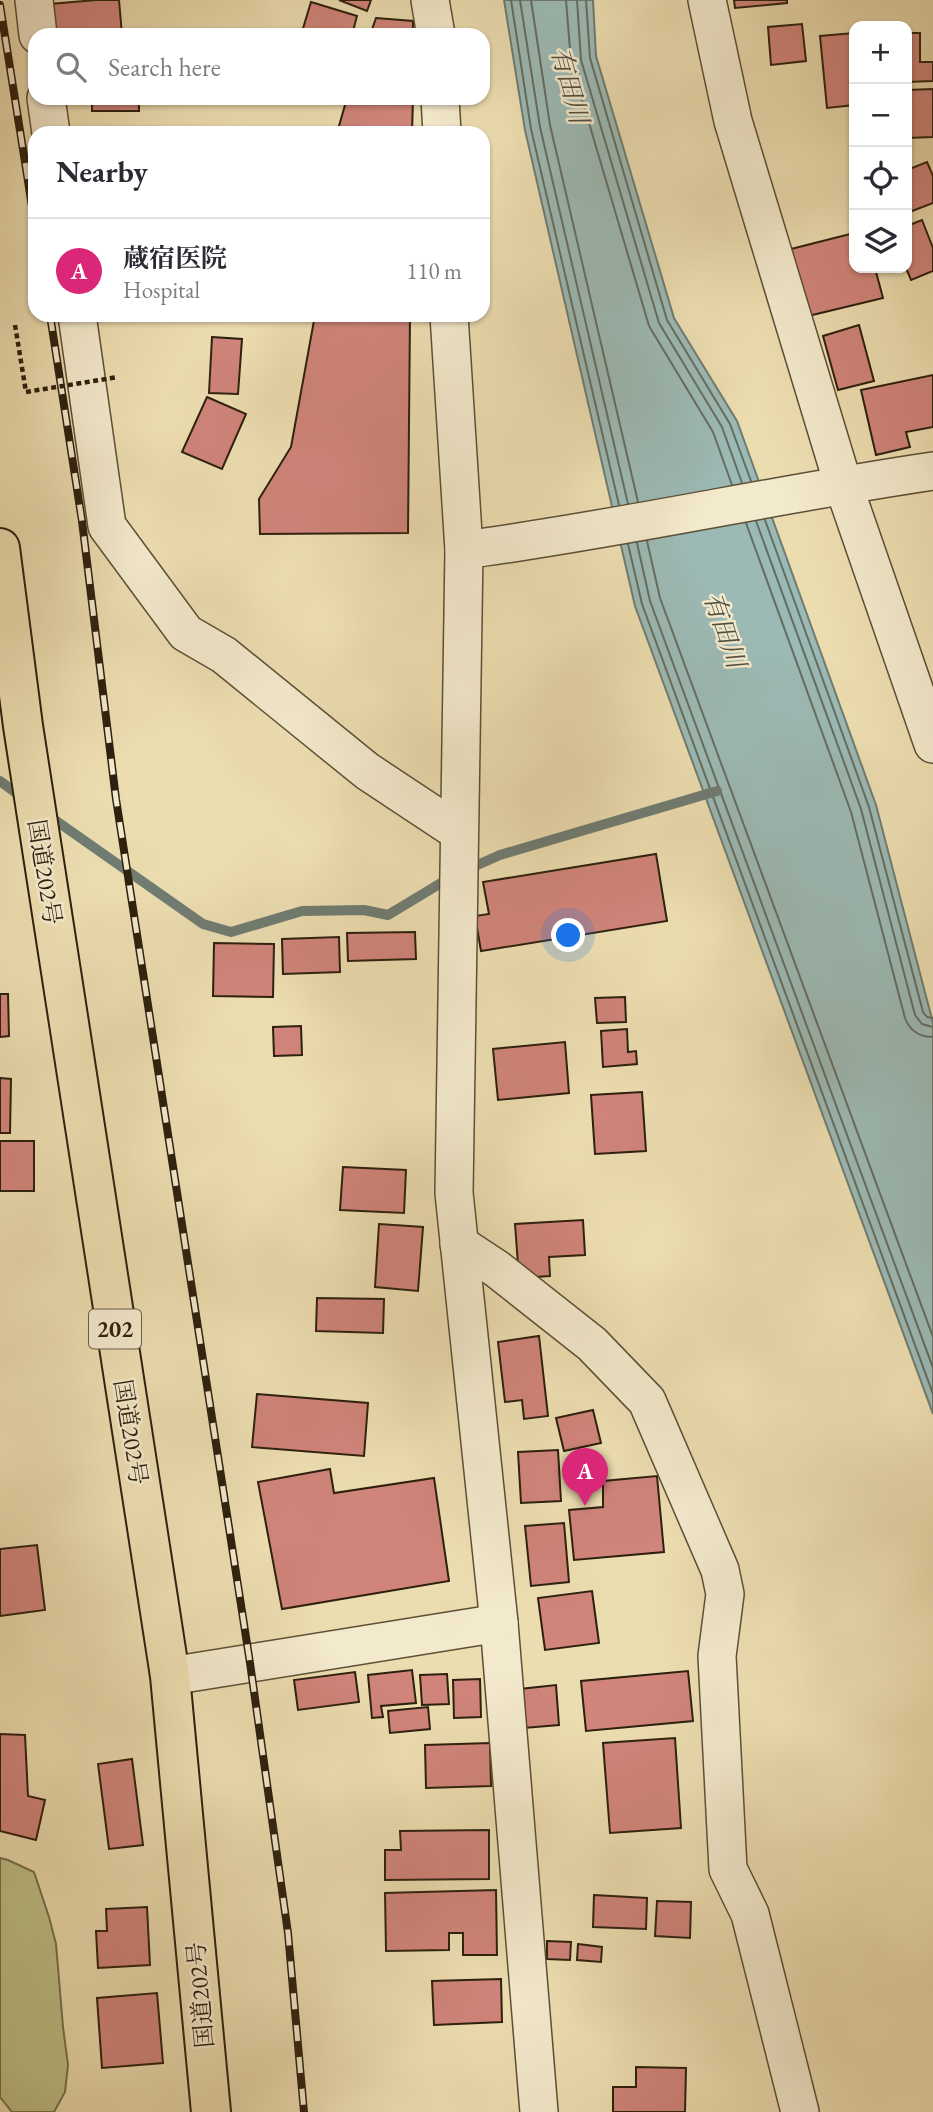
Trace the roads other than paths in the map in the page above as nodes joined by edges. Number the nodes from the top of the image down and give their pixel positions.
1 (34, 0) edge
2 (430, 0) edge
3 (708, 0) edge
4 (37, 28) edge
5 (435, 28) edge
6 (47, 105) edge
7 (440, 105) edge
8 (50, 126) edge
9 (442, 126) edge
10 (78, 322) edge
11 (449, 322) edge
12 (933, 471) edge
13 (843, 484) junction
14 (0, 548) edge
15 (464, 550) junction
16 (933, 744) edge
17 (459, 832) junction
18 (459, 1244) junction
19 (499, 1623) junction
20 (170, 1676) junction
21 (211, 2112) edge
22 (539, 2112) edge
23 (800, 2112) edge

1 - 4 street
2 - 5 street
3 - 13 street
6 - 8 street
7 - 9 street
10 - 17 street
11 - 15 street
12 - 13 street
13 - 15 street
13 - 16 street
14 - 20 highway, 国道202号 / 202
15 - 17 street
17 - 18 street
18 - 19 street
18 - 23 street
19 - 20 street
19 - 22 street
20 - 21 highway, 国道202号 / 202

